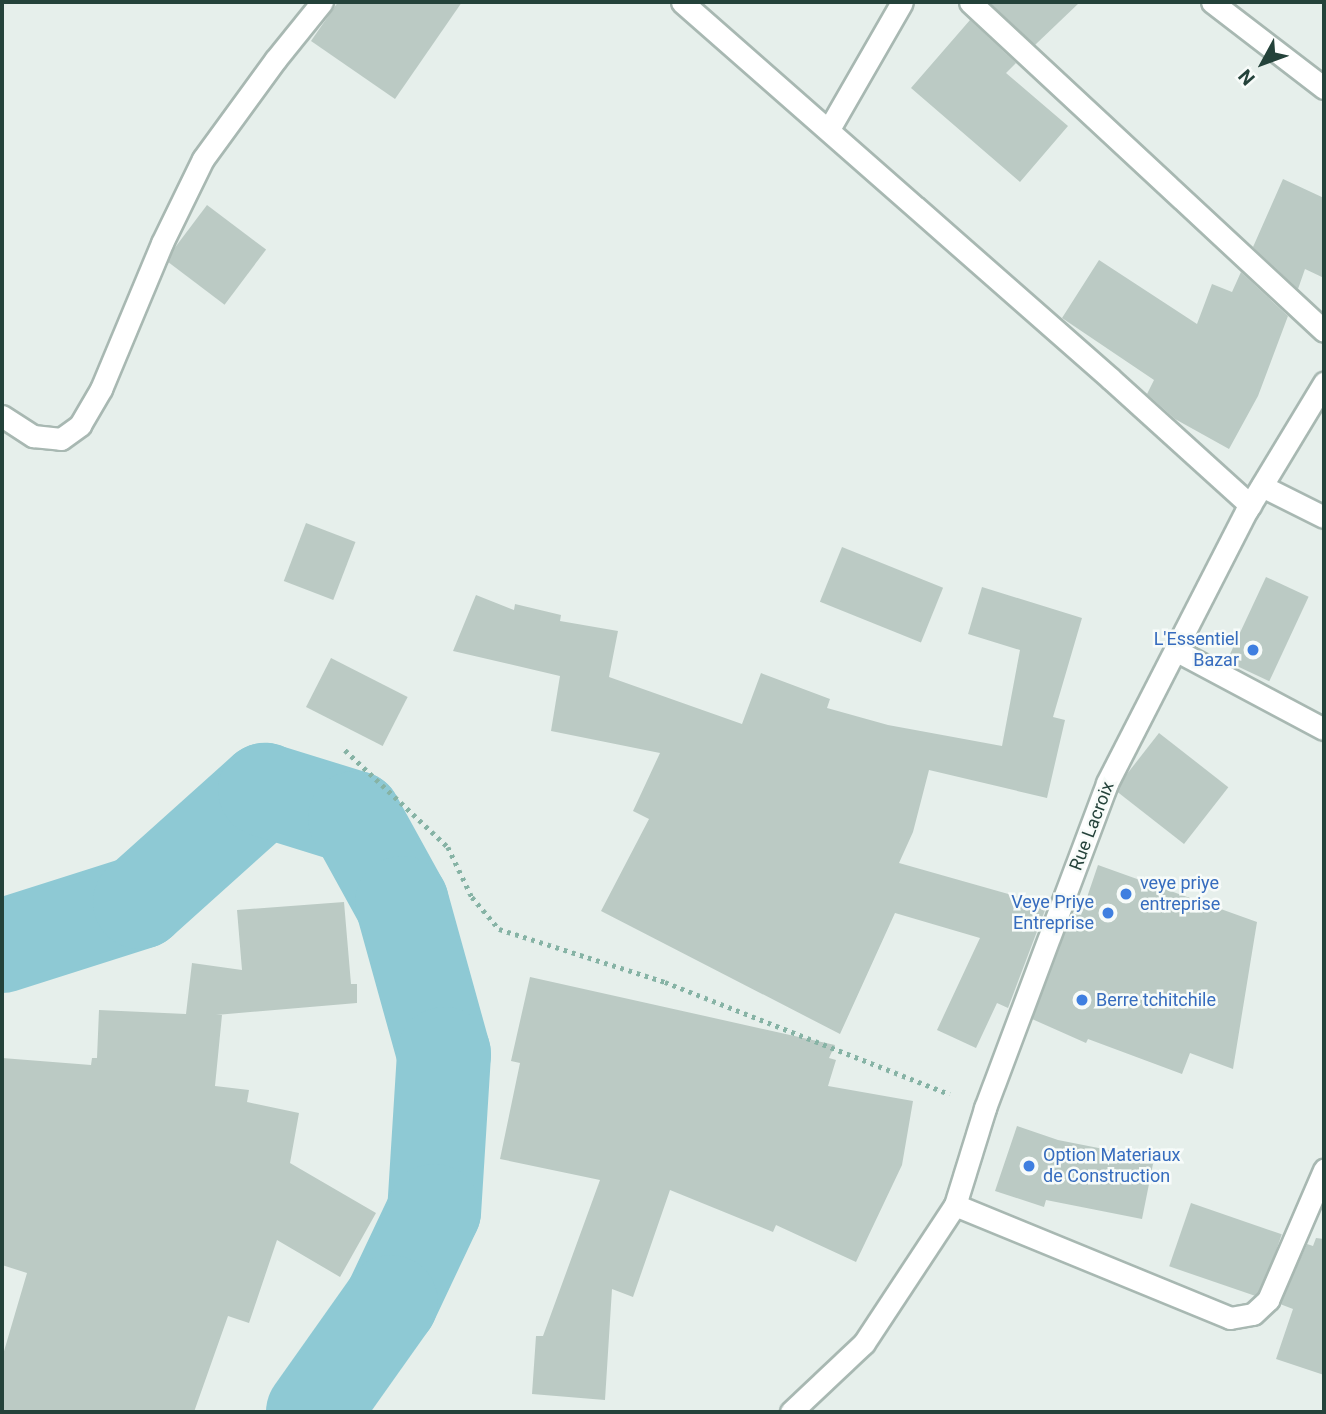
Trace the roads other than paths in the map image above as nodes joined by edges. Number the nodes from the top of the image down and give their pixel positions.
1 (322, 2) edge
2 (682, 2) edge
3 (902, 2) edge
4 (970, 2) edge
5 (1212, 2) edge
6 (1324, 88) edge
7 (829, 129) junction
8 (1324, 331) edge
9 (1324, 383) edge
10 (2, 416) edge
11 (1262, 486) junction
12 (1250, 505) junction
13 (1324, 517) edge
14 (1177, 651) junction
15 (1324, 729) edge
16 (1324, 1170) edge
17 (955, 1205) junction
18 (791, 1412) edge

1 - 10 street
2 - 7 street
3 - 7 street
4 - 8 street
5 - 6 street
7 - 12 street
9 - 11 street, Rue Lacroix
11 - 12 street, Rue Lacroix
11 - 13 street
12 - 14 street, Rue Lacroix
14 - 15 street
14 - 17 street, Rue Lacroix
16 - 17 street
17 - 18 street, Rue Lacroix

